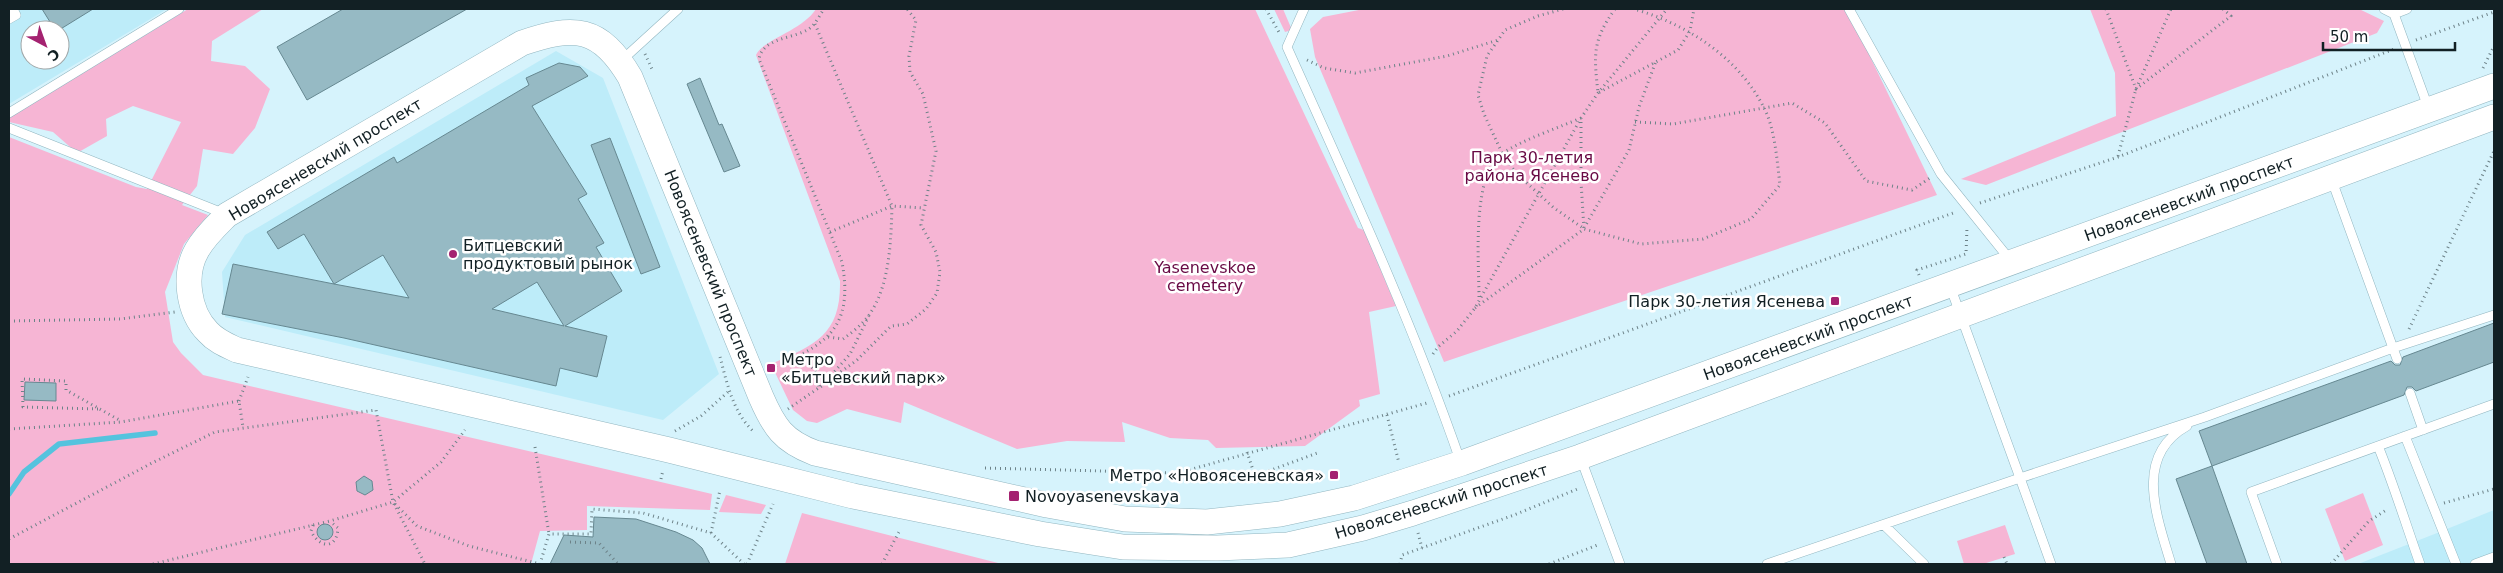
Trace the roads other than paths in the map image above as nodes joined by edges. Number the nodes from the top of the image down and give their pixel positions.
1 (13, 9) edge
2 (178, 9) edge
3 (678, 9) edge
4 (1304, 9) edge
5 (1850, 9) edge
6 (2384, 9) edge
7 (2407, 9) edge
8 (2394, 14) junction
9 (9, 19) edge
10 (621, 61) junction
11 (2486, 81) edge
12 (2429, 110) junction
13 (9, 113) edge
14 (2494, 117) edge
15 (9, 128) edge
16 (2330, 177) junction
17 (227, 215) junction
18 (2013, 263) junction
19 (1950, 286) junction
20 (1960, 315) junction
21 (2494, 315) edge
22 (2397, 346) junction
23 (2397, 359) dead end
24 (2410, 393) dead end
25 (2494, 404) edge
26 (2205, 417) junction
27 (2423, 430) junction
28 (2405, 436) junction
29 (2378, 446) junction
30 (1580, 457) junction
31 (1462, 463) junction
32 (2020, 478) junction
33 (1884, 526) junction
34 (2494, 556) edge
35 (1620, 564) edge
36 (1767, 564) edge
37 (1924, 564) edge
38 (2051, 564) edge
39 (2171, 564) edge
40 (2277, 564) edge
41 (2420, 564) edge
42 (2456, 564) edge
43 (2475, 564) edge

1 - 9 lane
2 - 13 lane
3 - 10 lane
4 - 31 lane
5 - 18 lane
6 - 8 lane
7 - 8 lane
8 - 12 lane
10 - 17 street, Новоясеневский проспект
10 - 31 street, Новоясеневский проспект
11 - 12 street, Новоясеневский проспект
12 - 18 street, Новоясеневский проспект
14 - 16 street, Новоясеневский проспект
15 - 17 lane
16 - 20 street, Новоясеневский проспект
16 - 22 lane
17 - 30 street, Новоясеневский проспект
18 - 19 street, Новоясеневский проспект
19 - 20 lane
19 - 31 street, Новоясеневский проспект
20 - 30 street, Новоясеневский проспект
20 - 32 lane
21 - 22 lane
22 - 23 lane
22 - 26 lane
24 - 27 lane
25 - 27 lane
26 - 32 lane
26 - 39 lane
27 - 28 lane
28 - 29 lane
28 - 42 lane
29 - 40 lane
29 - 41 lane
30 - 35 lane
32 - 33 lane
32 - 38 lane
33 - 36 lane
33 - 37 lane
34 - 43 lane

